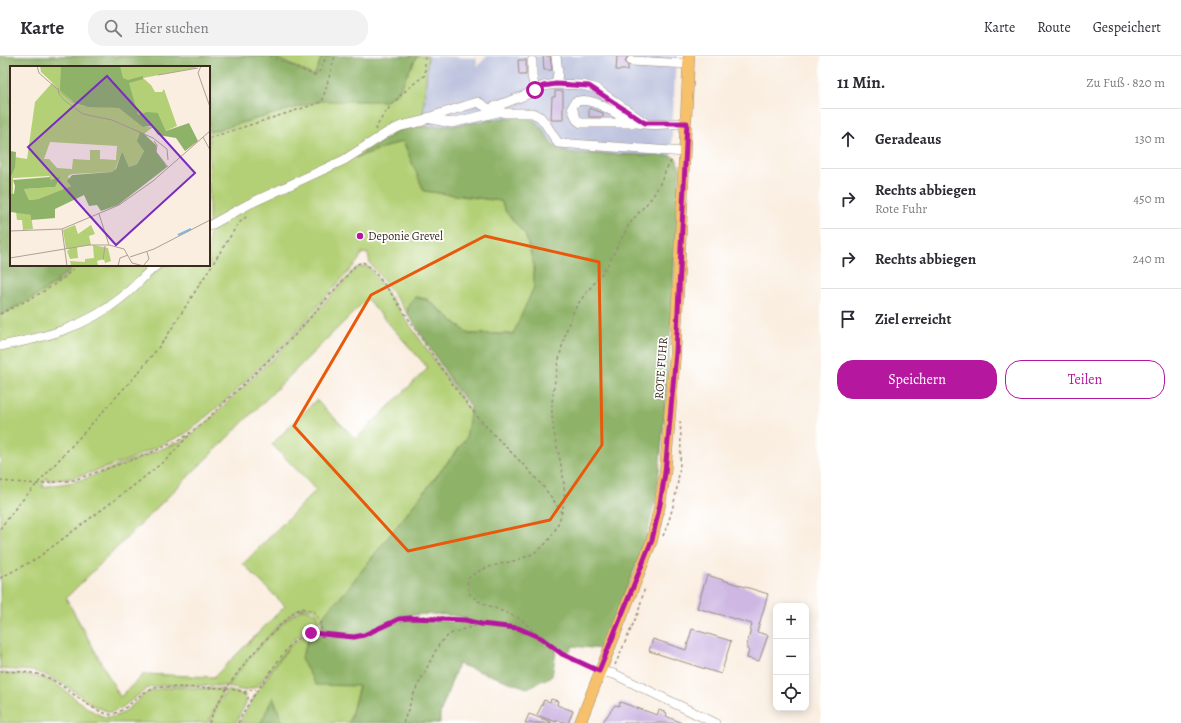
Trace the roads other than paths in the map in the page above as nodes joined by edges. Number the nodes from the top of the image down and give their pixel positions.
1 (556, 56) edge
2 (648, 59) edge
3 (689, 60) edge
4 (532, 61) dead end
5 (632, 61) dead end
6 (556, 84) junction
7 (535, 90) junction
8 (489, 109) junction
9 (500, 112) junction
10 (427, 118) junction
11 (641, 123) junction
12 (687, 123) junction
13 (686, 152) junction
14 (210, 225) edge
15 (156, 266) edge
16 (0, 346) edge
17 (599, 671) junction
18 (580, 723) edge
19 (715, 723) edge

1 - 6 street
2 - 3 street
2 - 5 street
3 - 12 main road, ROTE FUHR
4 - 7 street
6 - 7 street
6 - 11 street
7 - 8 street
8 - 9 street
8 - 10 street
9 - 10 street
9 - 13 street
10 - 14 street
11 - 11 street
11 - 12 street
12 - 13 main road, ROTE FUHR
13 - 17 main road, ROTE FUHR
15 - 16 street
17 - 18 main road, ROTE FUHR
17 - 19 street

